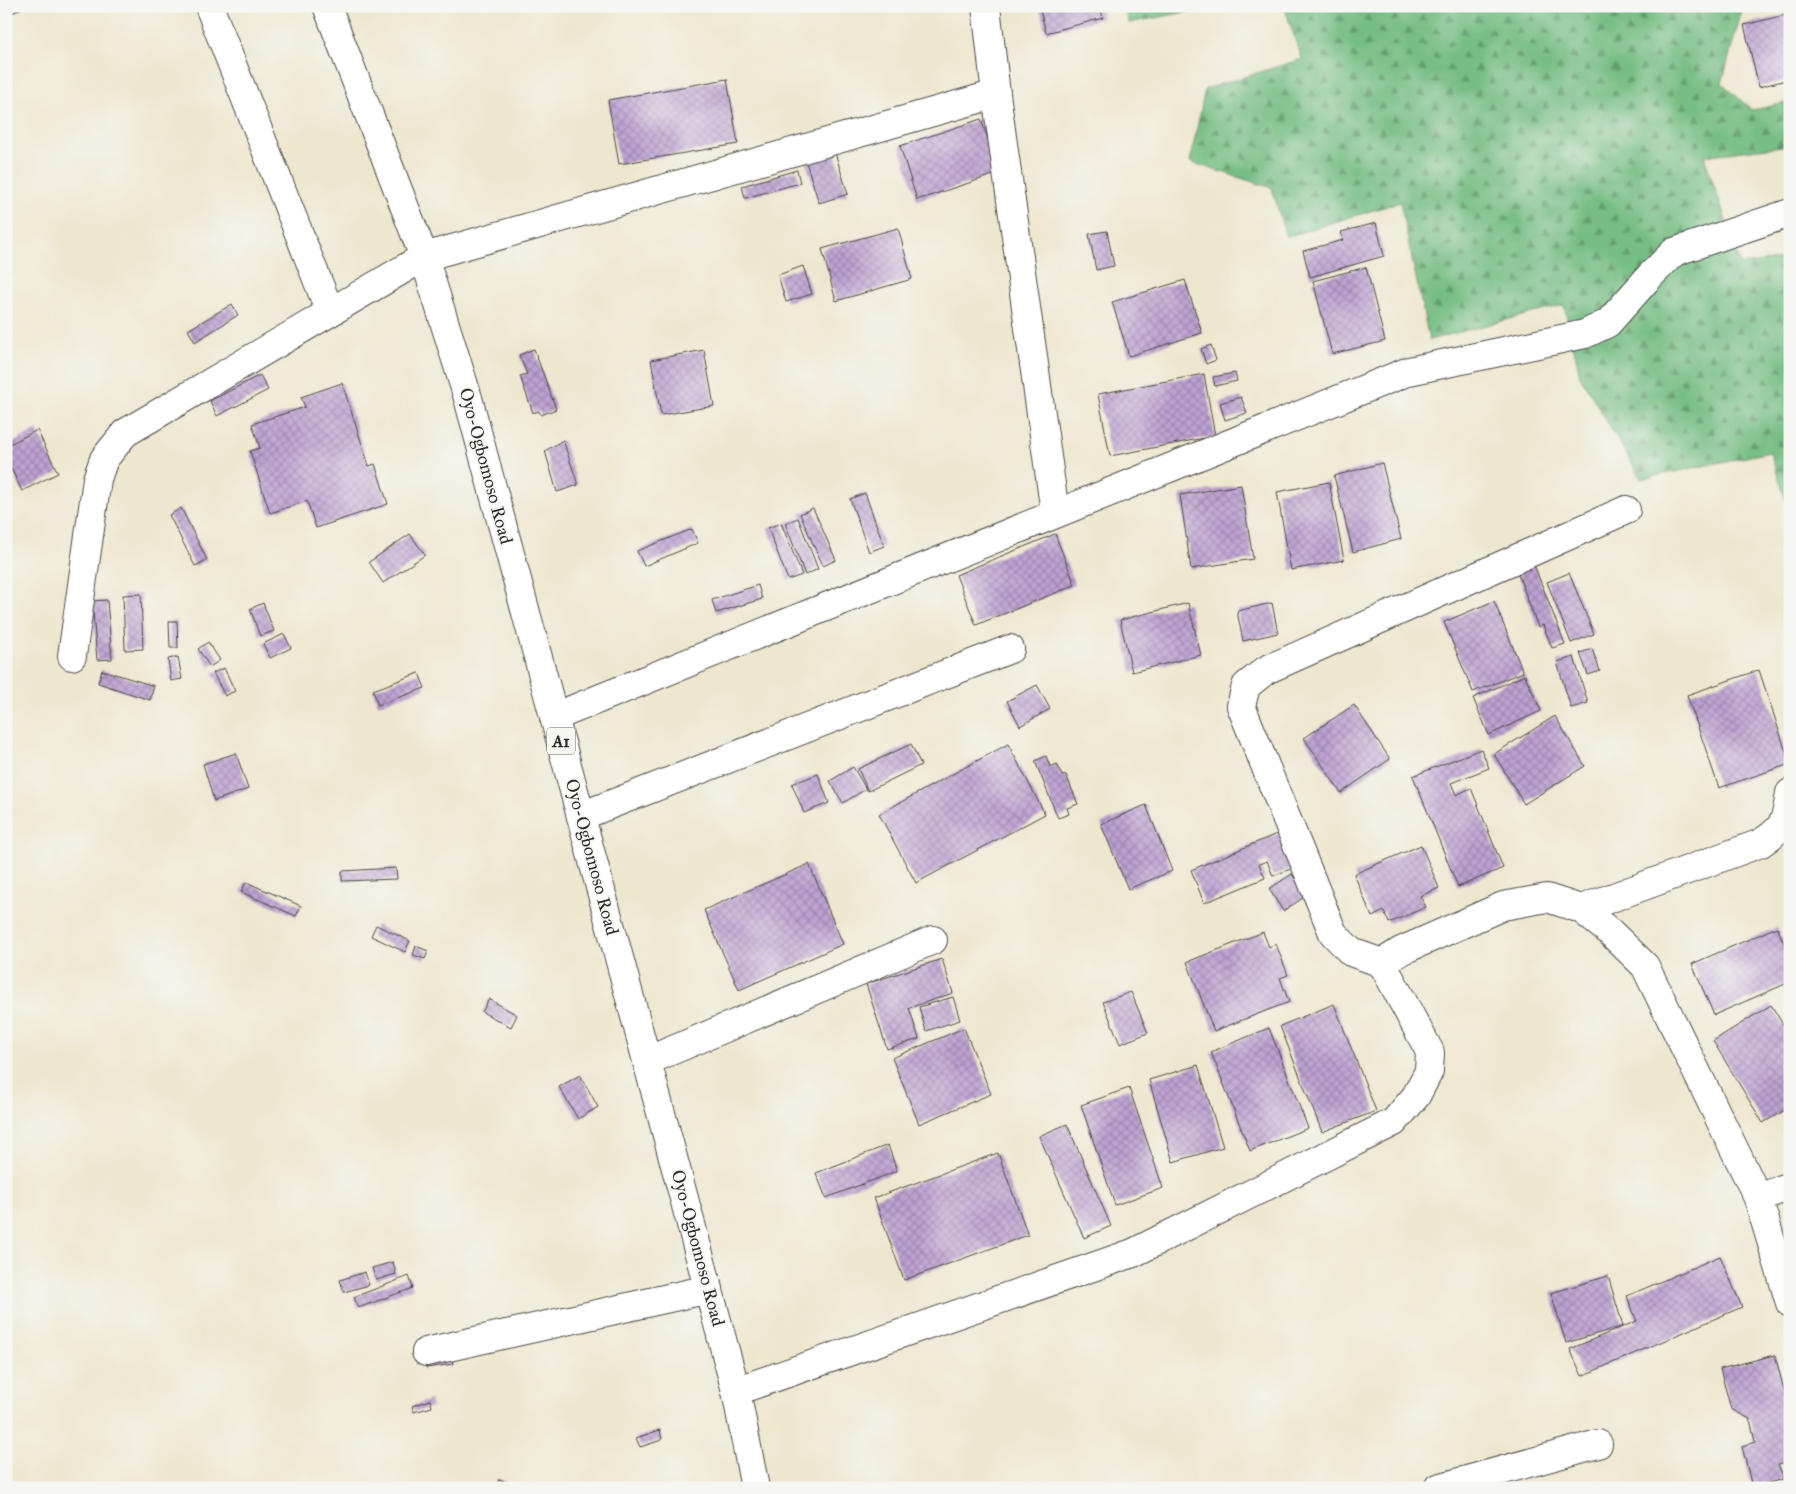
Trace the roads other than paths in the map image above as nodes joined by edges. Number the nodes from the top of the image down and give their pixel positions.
1 (209, 6) edge
2 (327, 6) edge
3 (986, 6) edge
4 (996, 94) junction
5 (1790, 213) edge
6 (424, 257) junction
7 (330, 312) junction
8 (1626, 510) dead end
9 (1055, 513) junction
10 (1010, 650) dead end
11 (72, 656) dead end
12 (554, 717) junction
13 (1790, 793) edge
14 (581, 816) junction
15 (1581, 909) junction
16 (933, 940) dead end
17 (1382, 963) junction
18 (647, 1061) junction
19 (1790, 1186) edge
20 (1758, 1198) junction
21 (709, 1289) junction
22 (1790, 1303) edge
23 (426, 1352) dead end
24 (736, 1391) junction
25 (1598, 1444) dead end
26 (755, 1488) edge
27 (1438, 1488) edge

1 - 7 main road
2 - 6 main road, Oyo-Ogbomoso Road / A1
3 - 4 main road
4 - 6 main road
4 - 9 main road
5 - 9 main road
6 - 7 main road
6 - 12 main road, Oyo-Ogbomoso Road / A1
7 - 11 main road
8 - 17 main road
9 - 12 main road
10 - 14 main road
12 - 14 main road, Oyo-Ogbomoso Road / A1
13 - 15 main road
14 - 18 main road, Oyo-Ogbomoso Road / A1
15 - 17 main road
15 - 20 main road
16 - 18 main road
17 - 24 main road
18 - 21 main road, Oyo-Ogbomoso Road / A1
19 - 20 main road
20 - 22 main road
21 - 23 main road
21 - 24 main road, Oyo-Ogbomoso Road / A1
24 - 26 main road, Oyo-Ogbomoso Road / A1
25 - 27 main road

